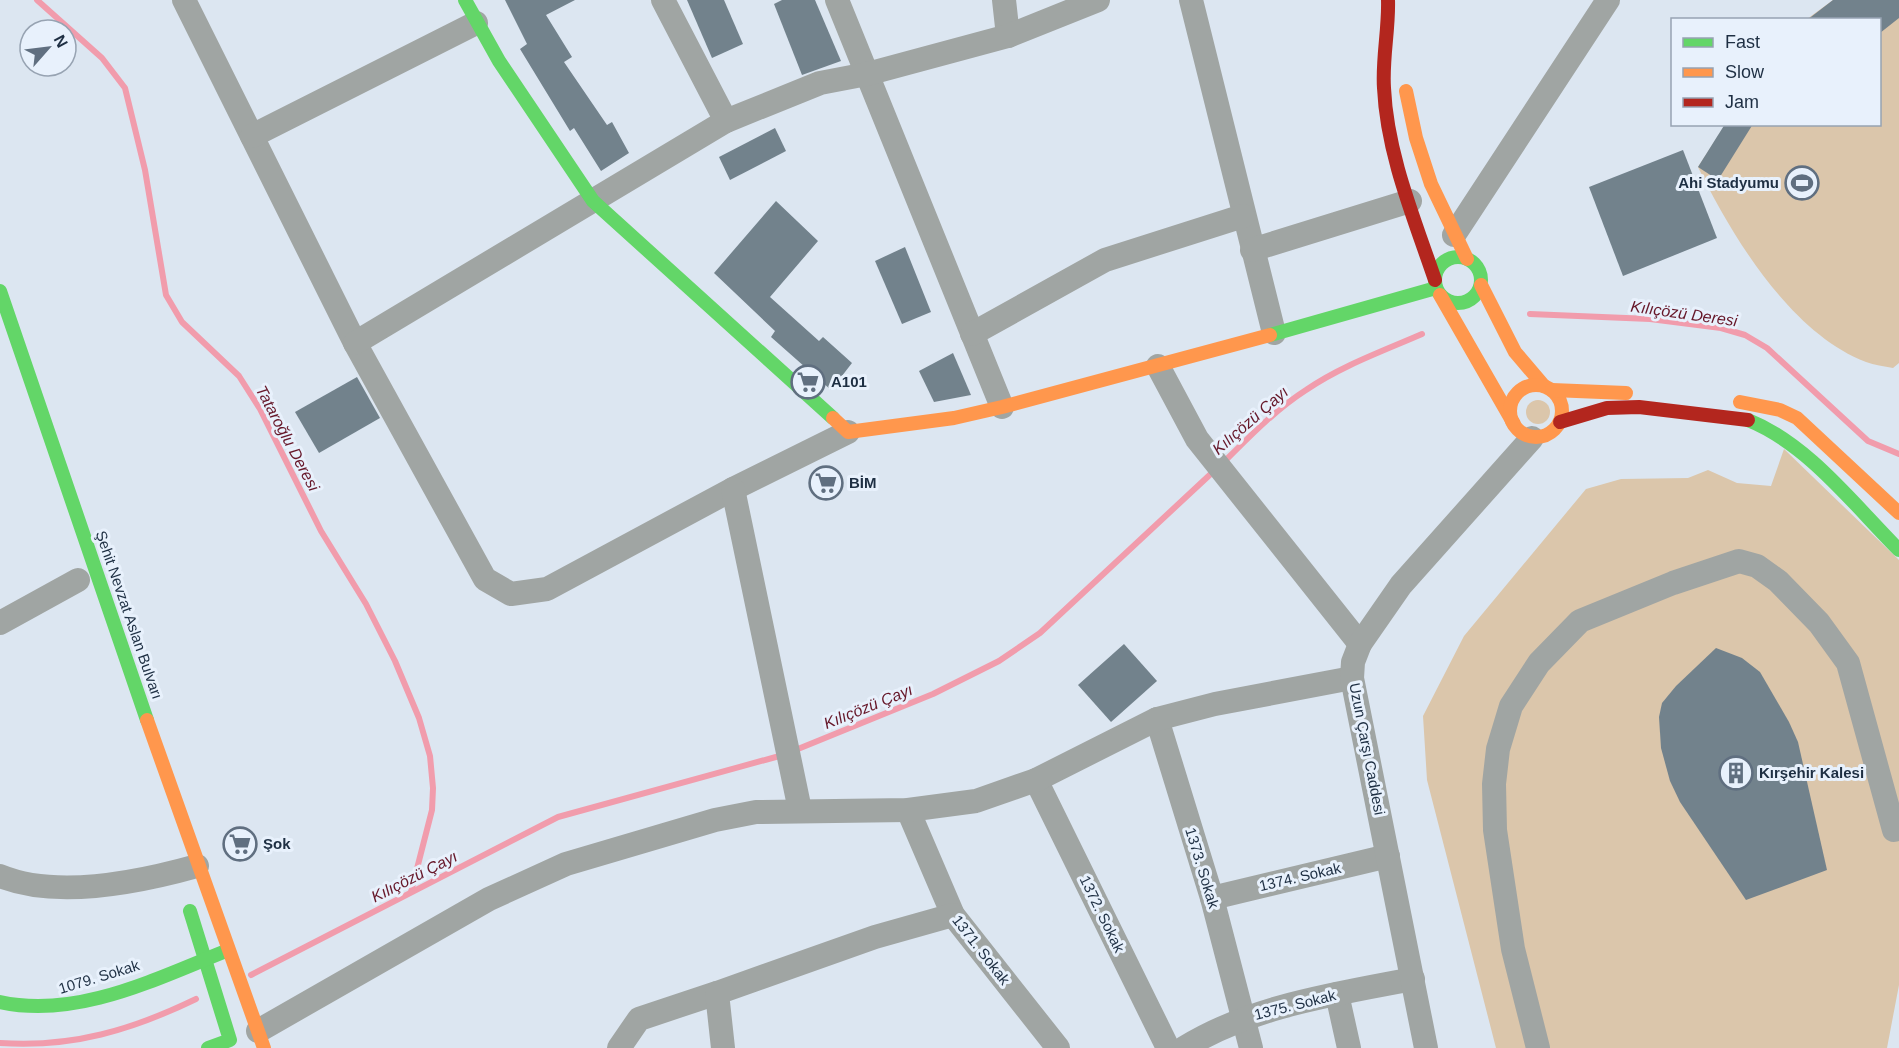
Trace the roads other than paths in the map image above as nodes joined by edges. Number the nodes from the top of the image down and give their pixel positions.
1 (184, 0) edge
2 (465, 0) edge
3 (663, 0) edge
4 (837, 0) edge
5 (1004, 0) edge
6 (1098, 0) edge
7 (1191, 0) edge
8 (1608, 0) edge
9 (1388, 7) edge
10 (476, 23) junction
11 (1008, 36) junction
12 (1398, 47) dead end
13 (867, 74) junction
14 (1404, 78) dead end
15 (726, 121) junction
16 (252, 136) junction
17 (593, 201) junction
18 (1410, 201) junction
19 (1243, 216) junction
20 (1454, 235) junction
21 (1252, 250) junction
22 (1467, 259) junction
23 (1481, 285) junction
24 (1437, 288) junction
25 (0, 291) edge
26 (972, 333) junction
27 (1274, 333) junction
28 (355, 343) junction
29 (1158, 366) junction
30 (1548, 388) junction
31 (1679, 397) dead end
32 (1723, 400) dead end
33 (1002, 407) junction
34 (1560, 422) junction
35 (1523, 431) junction
36 (848, 432) junction
37 (734, 489) junction
38 (1899, 513) edge
39 (1899, 550) edge
40 (78, 581) dead end
41 (0, 623) edge
42 (1360, 644) junction
43 (1352, 678) junction
44 (1157, 719) junction
45 (1036, 780) junction
46 (800, 810) junction
47 (908, 810) junction
48 (1894, 830) dead end
49 (1388, 856) junction
50 (183, 875) junction
51 (0, 876) edge
52 (1212, 898) junction
53 (953, 915) junction
54 (228, 950) junction
55 (206, 959) junction
56 (1413, 979) junction
57 (717, 993) junction
58 (1337, 994) junction
59 (0, 1002) edge
60 (1245, 1018) junction
61 (245, 1035) edge
62 (208, 1048) edge
63 (619, 1048) edge
64 (723, 1048) edge
65 (1058, 1048) edge
66 (1168, 1048) edge
67 (1184, 1048) edge
68 (1251, 1048) edge
69 (1348, 1048) edge
70 (1426, 1048) edge
71 (1538, 1048) edge

1 - 16 street
2 - 10 main road
3 - 15 street
4 - 13 street
5 - 11 street
6 - 11 street
7 - 19 street
8 - 20 street
9 - 12 main road
9 - 18 main road
10 - 16 street
10 - 17 main road
11 - 13 street
13 - 15 street
13 - 26 street
14 - 20 main road
15 - 17 street
16 - 28 street
17 - 28 street
17 - 36 main road
18 - 21 street
18 - 24 main road
19 - 21 street
19 - 26 street
20 - 22 main road
21 - 27 street
22 - 23 main road
22 - 24 main road
23 - 24 main road
23 - 30 main road
24 - 27 main road
24 - 35 main road
25 - 50 main road, Şehit Nevzat Aslan Bulvarı
26 - 33 street
27 - 29 main road
28 - 37 street
29 - 33 main road
29 - 42 street
30 - 31 main road
30 - 34 main road
30 - 35 main road
32 - 38 main road
33 - 36 main road
34 - 35 main road
34 - 39 main road
35 - 42 street, Uzun Çarşı Caddesi
36 - 37 street
37 - 46 street
40 - 41 street
42 - 43 street, Uzun Çarşı Caddesi
43 - 44 street
43 - 49 street, Uzun Çarşı Caddesi
44 - 45 street
44 - 52 street, 1373. Sokak
45 - 47 street
45 - 66 street, 1372. Sokak
46 - 47 street
46 - 61 street
47 - 53 street, 1371. Sokak
48 - 71 street
49 - 52 street, 1374. Sokak
49 - 56 street, Uzun Çarşı Caddesi
50 - 51 street
50 - 54 main road, Şehit Nevzat Aslan Bulvarı
50 - 55 main road, Şehit Nevzat Aslan Bulvarı
52 - 60 street, 1373. Sokak
53 - 57 street
53 - 65 street, 1371. Sokak
54 - 55 main road, 1079. Sokak
54 - 61 main road, Şehit Nevzat Aslan Bulvarı
55 - 59 main road, 1079. Sokak
55 - 61 main road, Şehit Nevzat Aslan Bulvarı
56 - 58 street, 1375. Sokak
56 - 70 street, Uzun Çarşı Caddesi
57 - 63 street
57 - 64 street
58 - 60 street, 1375. Sokak
58 - 69 street
60 - 67 street, 1375. Sokak
60 - 68 street, 1373. Sokak
61 - 62 main road

